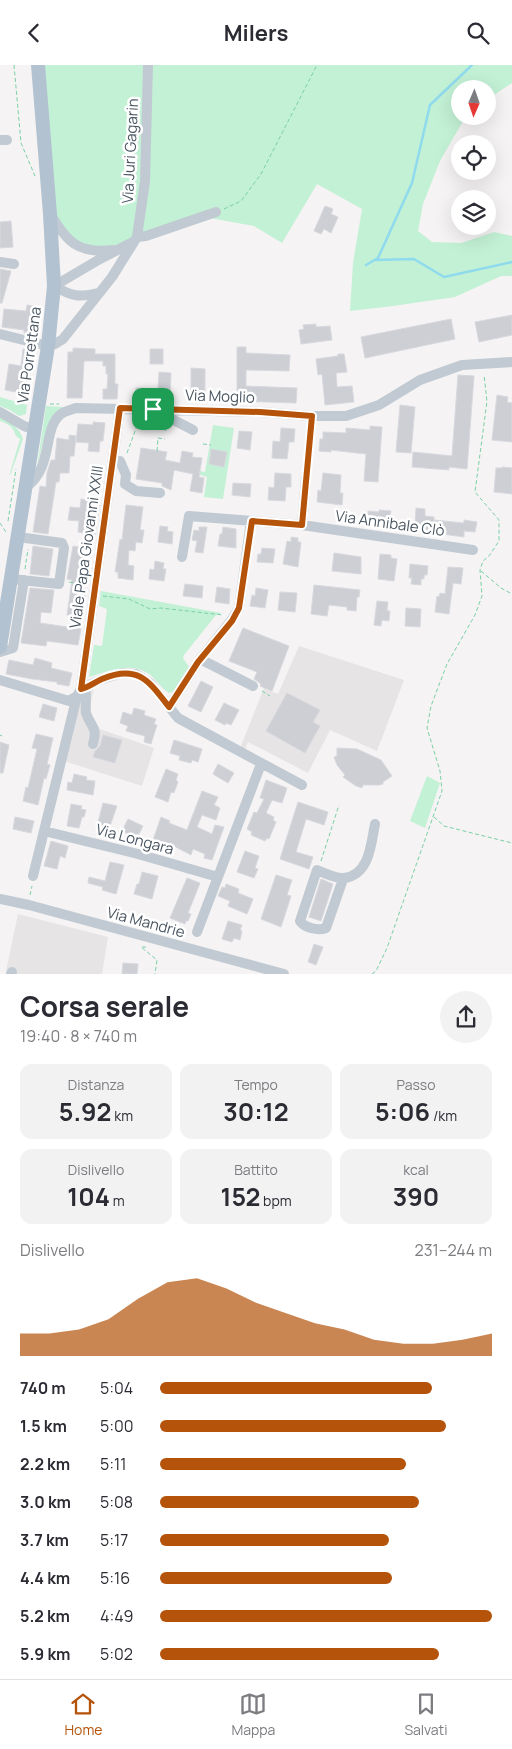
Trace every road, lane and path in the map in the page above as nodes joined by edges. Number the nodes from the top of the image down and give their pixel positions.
1 (14, 65) edge
2 (38, 65) edge
3 (148, 65) edge
4 (317, 65) edge
5 (37, 180) dead end
6 (216, 212) joint
7 (50, 214) junction
8 (135, 240) junction
9 (119, 249) junction
10 (0, 262) edge
11 (14, 264) dead end
12 (54, 286) junction
13 (98, 293) junction
14 (71, 295) junction
15 (81, 315) junction
16 (0, 334) edge
17 (48, 346) junction
18 (512, 362) edge
19 (483, 364) junction
20 (39, 403) junction
21 (120, 408) junction
22 (153, 409) junction
23 (70, 410) junction
24 (0, 412) edge
25 (312, 416) junction
26 (35, 430) junction
27 (166, 431) dead end
28 (193, 431) dead end
29 (165, 439) dead end
30 (203, 443) dead end
31 (210, 445) dead end
32 (129, 447) dead end
33 (156, 451) dead end
34 (113, 460) junction
35 (306, 478) joint
36 (26, 487) junction
37 (160, 493) dead end
38 (252, 521) junction
39 (302, 525) junction
40 (18, 537) junction
41 (473, 550) dead end
42 (182, 557) dead end
43 (480, 570) junction
44 (18, 579) junction
45 (60, 581) junction
46 (95, 591) junction
47 (512, 594) edge
48 (234, 616) junction
49 (0, 644) edge
50 (200, 659) junction
51 (0, 680) edge
52 (253, 686) dead end
53 (84, 689) junction
54 (169, 707) junction
55 (93, 744) dead end
56 (261, 763) junction
57 (302, 785) dead end
58 (340, 805) dead end
59 (434, 816) junction
60 (375, 824) dead end
61 (44, 831) junction
62 (512, 843) edge
63 (317, 871) junction
64 (33, 876) joint
65 (218, 877) junction
66 (343, 879) junction
67 (0, 899) edge
68 (29, 905) junction
69 (197, 932) dead end
70 (157, 960) dead end
71 (155, 974) edge
72 (283, 974) edge
73 (372, 974) edge

1 - 5 path
2 - 7 main road, Via Porrettana
3 - 8 street, Via Juri Gagarin
4 - 6 path
6 - 8 street
7 - 9 street
7 - 12 main road, Via Porrettana
8 - 9 street
8 - 13 street, Via Juri Gagarin
9 - 12 street
10 - 11 street
12 - 14 street
12 - 17 main road, Via Porrettana
13 - 14 street
13 - 15 street, Via Juri Gagarin
14 - 15 street
15 - 17 street, Via Juri Gagarin
16 - 17 street
17 - 20 main road, Via Porrettana
18 - 19 street, Via Moglio
19 - 25 street, Via Moglio
19 - 43 path
20 - 23 path
20 - 26 main road, Via Porrettana
21 - 22 street, Via Moglio
21 - 23 street, Via Moglio
21 - 34 street, Viale Papa Giovanni XXIII
22 - 25 street, Via Moglio
22 - 28 street
23 - 36 street
24 - 26 street
25 - 35 path
26 - 36 main road, Via Porrettana
27 - 32 path
29 - 33 path
30 - 31 path
34 - 37 street
34 - 46 street, Viale Papa Giovanni XXIII
35 - 39 street
36 - 40 main road, Via Porrettana
38 - 39 street, Via Annibale Clò
38 - 42 street, Via Annibale Clò
38 - 48 street
39 - 41 street, Via Annibale Clò
40 - 44 main road, Via Porrettana
40 - 45 street
43 - 47 path
43 - 59 path
44 - 45 street
44 - 49 main road, Via Porrettana
45 - 46 path
46 - 48 path
46 - 53 street, Viale Papa Giovanni XXIII
48 - 50 street
50 - 52 street
50 - 54 street
51 - 53 street
53 - 54 street
53 - 55 street
53 - 61 street
54 - 56 street
56 - 57 street
56 - 65 street
58 - 63 path
59 - 62 path
59 - 73 path
60 - 66 street
61 - 64 street
61 - 65 street, Via Longara
63 - 66 street
63 - 66 street
64 - 68 path
65 - 69 street
67 - 68 street, Via Mandrie
68 - 72 street, Via Mandrie
70 - 71 path

